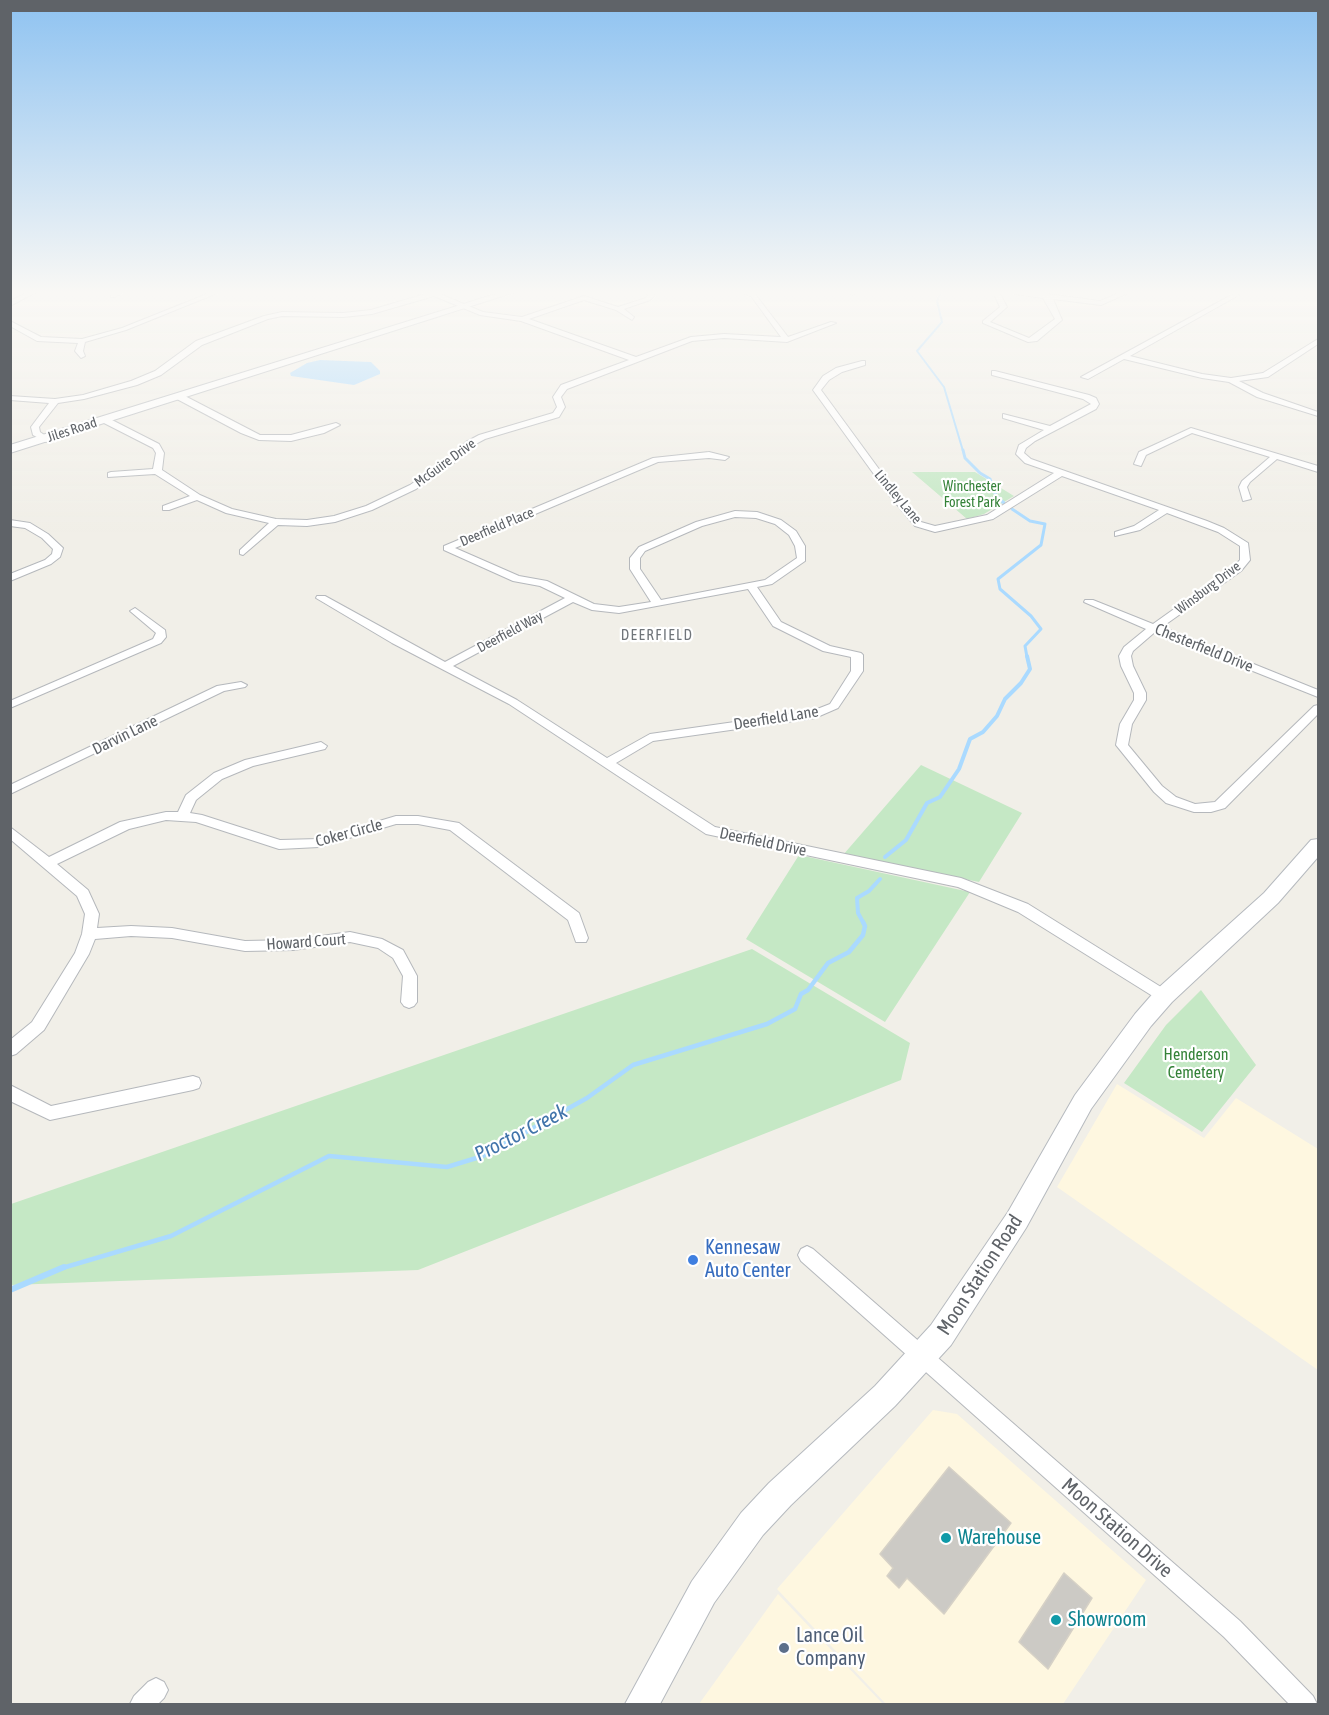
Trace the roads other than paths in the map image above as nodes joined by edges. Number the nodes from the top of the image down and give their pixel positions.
1 (159, 372) edge
2 (253, 372) edge
3 (604, 372) edge
4 (835, 372) edge
5 (1094, 372) edge
6 (1186, 372) edge
7 (1270, 372) edge
8 (995, 373) dead end
9 (1085, 377) dead end
10 (1231, 380) junction
11 (178, 396) junction
12 (10, 398) edge
13 (55, 401) junction
14 (1318, 414) edge
15 (1006, 416) dead end
16 (105, 420) junction
17 (336, 425) dead end
18 (1052, 429) junction
19 (46, 439) junction
20 (10, 449) edge
21 (1276, 456) junction
22 (725, 457) dead end
23 (1138, 464) dead end
24 (1318, 469) edge
25 (157, 471) junction
26 (1060, 473) junction
27 (111, 475) dead end
28 (197, 497) junction
29 (1246, 499) dead end
30 (166, 508) dead end
31 (1166, 510) junction
32 (276, 522) junction
33 (10, 523) edge
34 (1118, 534) dead end
35 (243, 552) dead end
36 (10, 578) edge
37 (751, 586) junction
38 (321, 598) dead end
39 (573, 598) junction
40 (1089, 602) dead end
41 (658, 604) junction
42 (135, 611) dead end
43 (1154, 628) junction
44 (446, 666) junction
45 (241, 685) dead end
46 (1318, 693) edge
47 (10, 705) edge
48 (1318, 708) edge
49 (321, 746) dead end
50 (607, 763) junction
51 (10, 790) edge
52 (182, 817) junction
53 (10, 831) edge
54 (1318, 845) edge
55 (48, 863) junction
56 (89, 934) junction
57 (581, 938) dead end
58 (1164, 996) junction
59 (409, 1002) dead end
60 (10, 1050) edge
61 (193, 1083) dead end
62 (10, 1092) edge
63 (807, 1255) dead end
64 (922, 1358) junction
65 (642, 1704) edge
66 (1305, 1704) edge

1 - 13 street
2 - 11 street, Jiles Road
3 - 32 street, McGuire Drive
4 - 26 street, Lindley Lane
5 - 9 street
6 - 10 street
7 - 10 street
8 - 18 street, Winsburg Drive
10 - 14 street
11 - 16 street, Jiles Road
11 - 17 street
12 - 13 street
13 - 19 street
15 - 18 street
16 - 19 street, Jiles Road
16 - 25 street
18 - 26 street, Winsburg Drive
19 - 20 street, Jiles Road
21 - 23 street
21 - 24 street
21 - 29 street
22 - 39 street, Deerfield Place
25 - 27 street
25 - 28 street, McGuire Drive
26 - 31 street, Winsburg Drive
28 - 30 street
28 - 32 street, McGuire Drive
31 - 34 street
31 - 43 street, Winsburg Drive
32 - 35 street
33 - 36 street
37 - 41 street, Deerfield Place
37 - 41 street, Deerfield Place
37 - 50 street, Deerfield Lane
38 - 44 street, Deerfield Drive
39 - 41 street, Deerfield Place
39 - 44 street, Deerfield Way
40 - 43 street, Chesterfield Drive
42 - 47 street
43 - 46 street, Chesterfield Drive
43 - 48 street, Winsburg Drive
44 - 50 street, Deerfield Drive
45 - 51 street, Darvin Lane
49 - 52 street
50 - 58 street, Deerfield Drive
52 - 55 street, Coker Circle
52 - 57 street, Coker Circle
53 - 55 street
54 - 58 street, Moon Station Road
55 - 56 street
56 - 59 street, Howard Court
56 - 60 street
58 - 64 street, Moon Station Road
61 - 62 street
63 - 64 street, Moon Station Drive
64 - 65 street, Moon Station Road
64 - 66 street, Moon Station Drive

